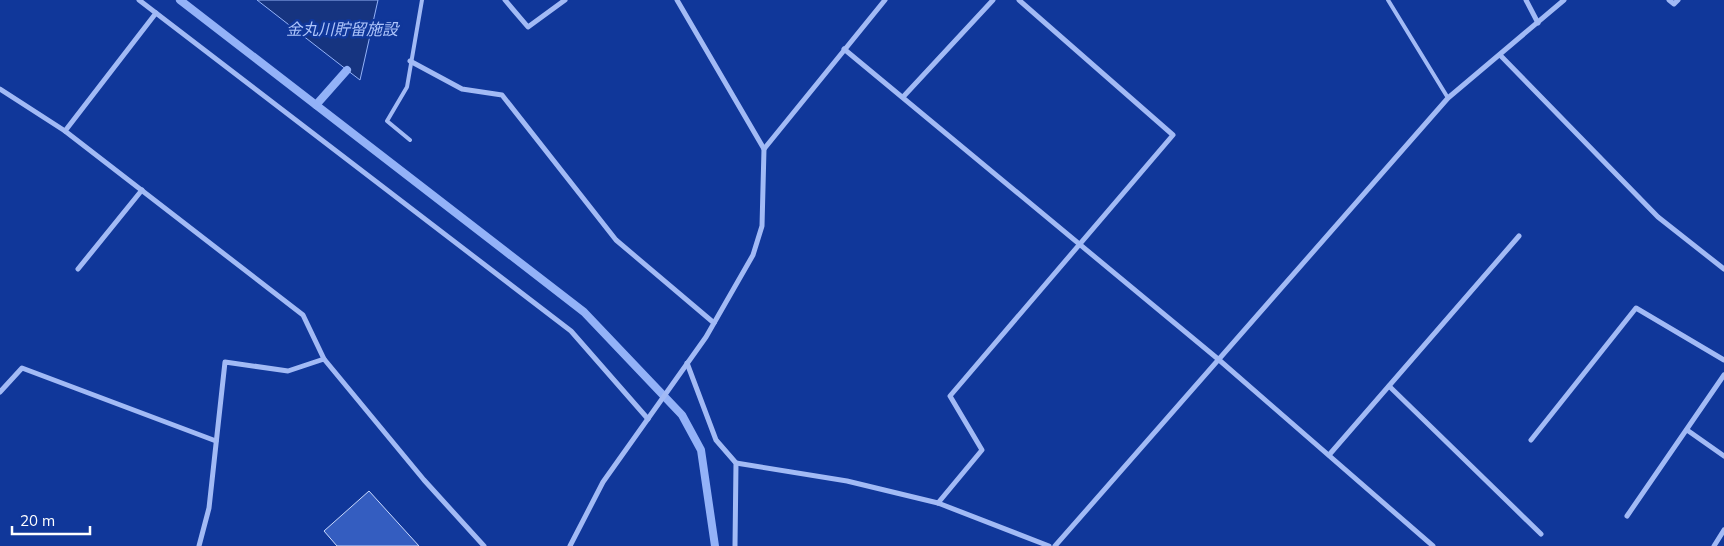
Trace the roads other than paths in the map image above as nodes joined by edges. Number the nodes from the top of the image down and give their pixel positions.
1 (139, 0) edge
2 (422, 0) edge
3 (505, 0) edge
4 (565, 0) edge
5 (677, 0) edge
6 (885, 0) edge
7 (993, 0) edge
8 (1019, 0) edge
9 (1388, 0) edge
10 (1526, 0) edge
11 (1564, 0) edge
12 (1669, 0) edge
13 (1678, 0) edge
14 (156, 13) junction
15 (1538, 23) junction
16 (844, 49) junction
17 (1500, 54) junction
18 (410, 61) junction
19 (0, 89) edge
20 (903, 97) junction
21 (1448, 98) junction
22 (65, 131) junction
23 (410, 140) dead end
24 (764, 149) junction
25 (142, 190) junction
26 (1519, 236) dead end
27 (1079, 243) junction
28 (78, 269) dead end
29 (1724, 269) edge
30 (714, 323) junction
31 (324, 359) junction
32 (1218, 359) junction
33 (1724, 360) edge
34 (687, 364) junction
35 (1724, 375) edge
36 (1389, 386) junction
37 (0, 392) edge
38 (648, 418) junction
39 (1687, 430) junction
40 (1531, 440) dead end
41 (216, 441) junction
42 (1329, 455) junction
43 (1724, 456) edge
44 (736, 463) junction
45 (938, 503) junction
46 (1627, 516) dead end
47 (1724, 530) edge
48 (1541, 534) dead end
49 (199, 546) edge
50 (484, 546) edge
51 (570, 546) edge
52 (735, 546) edge
53 (1049, 546) edge
54 (1055, 546) edge
55 (1433, 546) edge
56 (1714, 546) edge

1 - 14 street
2 - 18 lane
3 - 4 street
5 - 24 street
6 - 16 street
7 - 20 street
8 - 27 street
9 - 21 lane
10 - 15 street
11 - 15 street
12 - 13 street
14 - 22 street
14 - 38 street
15 - 17 street
16 - 20 street
16 - 24 street
17 - 21 street
17 - 29 street
18 - 23 lane
18 - 30 street
19 - 22 street
20 - 27 street
21 - 32 street
22 - 25 street
24 - 30 street
25 - 28 street
25 - 31 street
26 - 36 street
27 - 32 street
27 - 45 street
30 - 34 street
31 - 41 street
31 - 50 street
32 - 42 street
32 - 54 street
33 - 40 street
34 - 38 street
34 - 44 street
35 - 39 street
36 - 42 street
36 - 48 street
37 - 41 street
38 - 51 street
39 - 43 street
39 - 46 street
41 - 49 street
42 - 55 street
44 - 45 street
44 - 52 street
45 - 53 street
47 - 56 street

